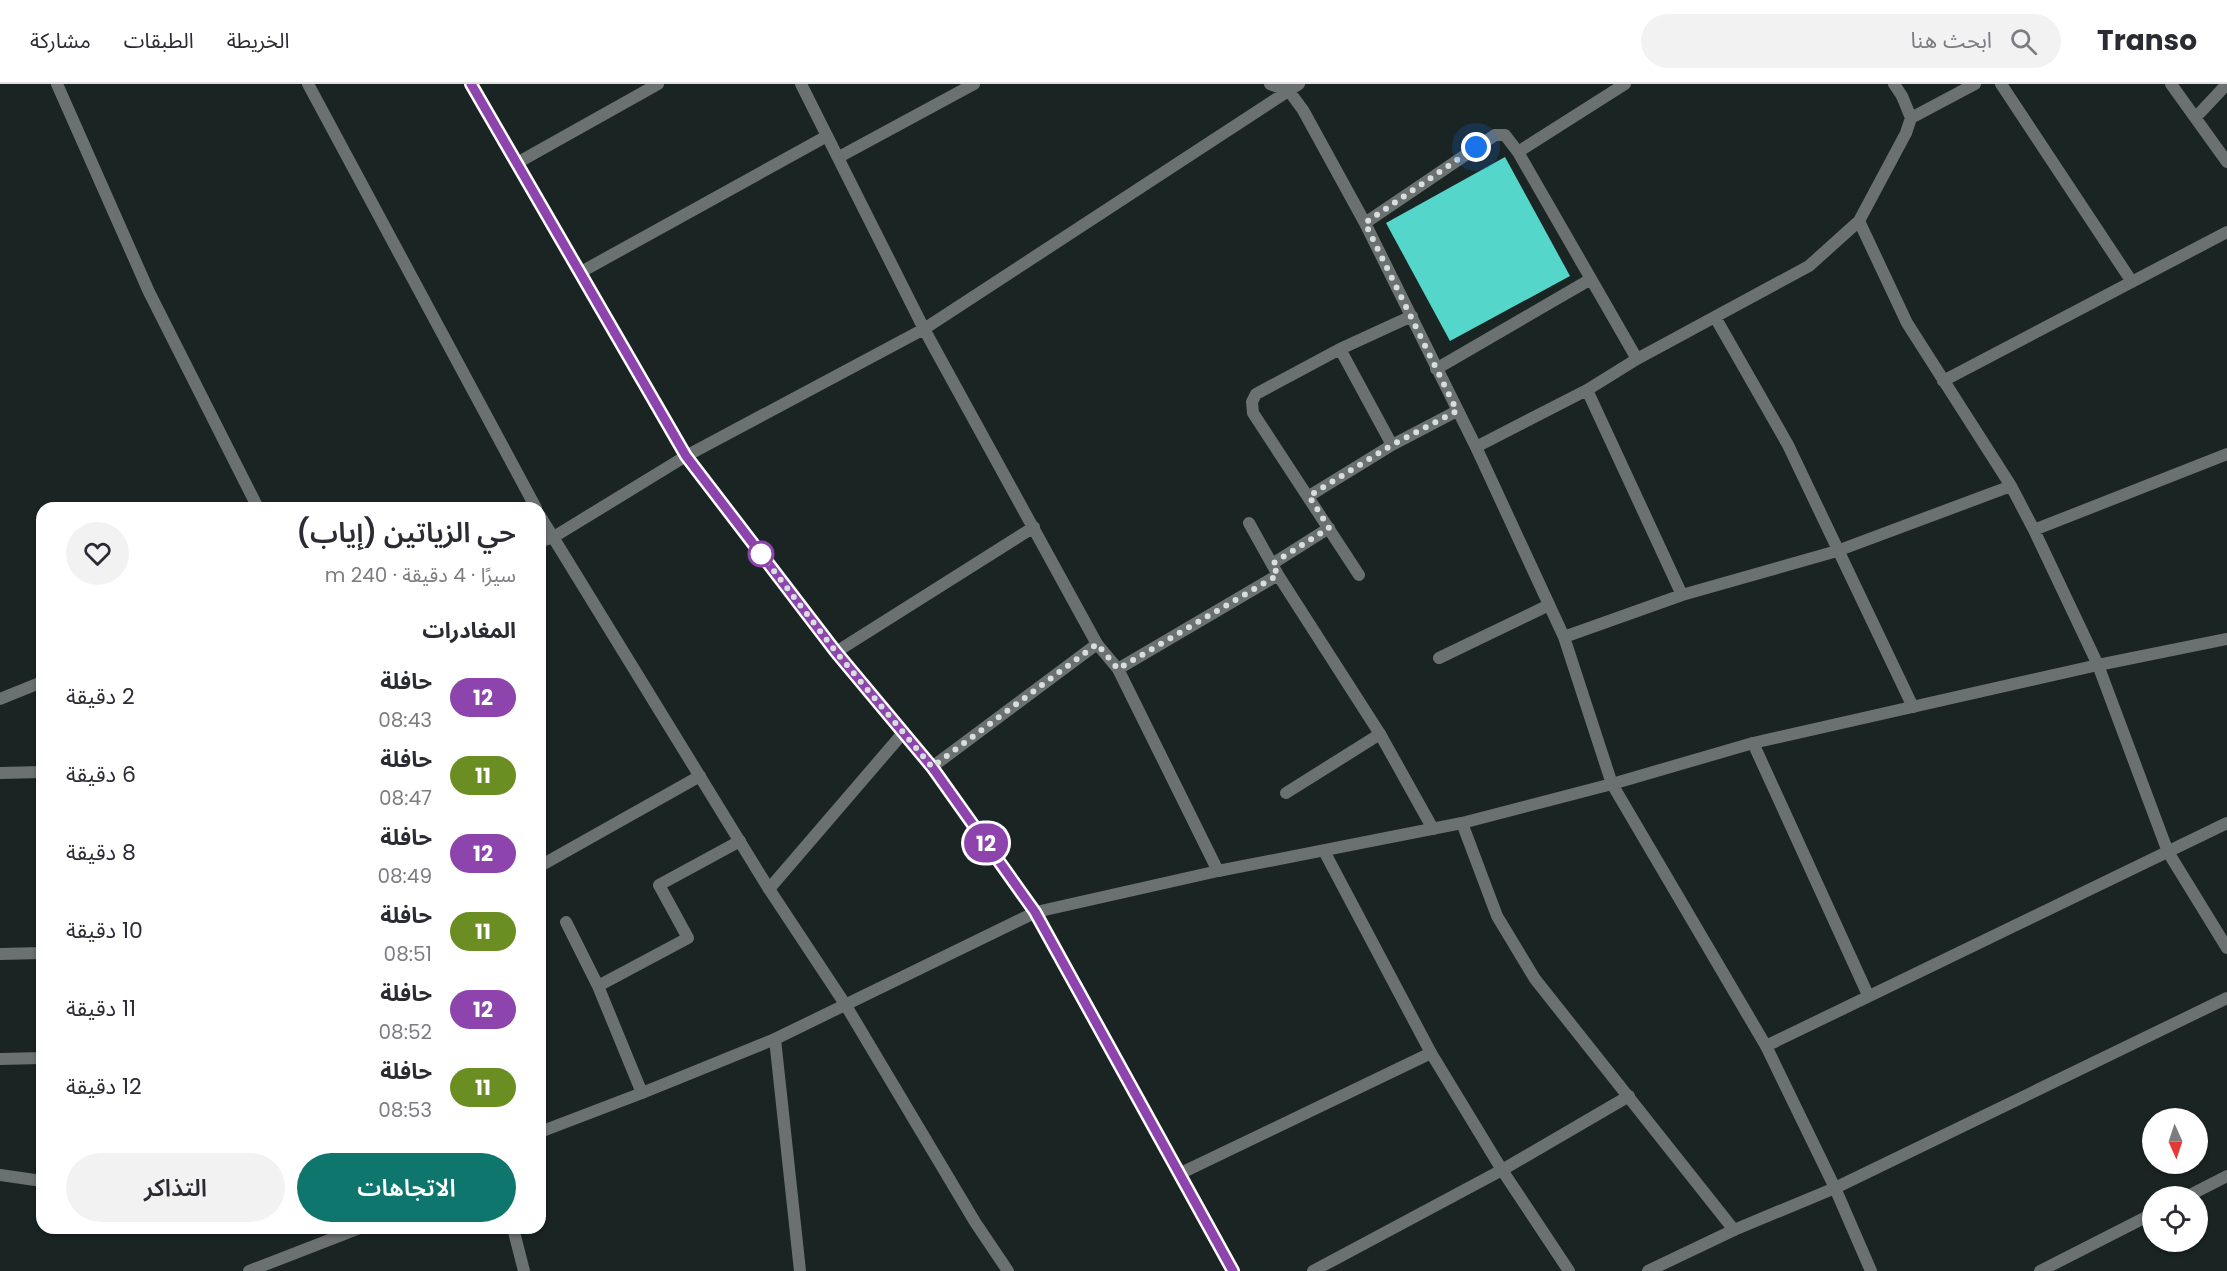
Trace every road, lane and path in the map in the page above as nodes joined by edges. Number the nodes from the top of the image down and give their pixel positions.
1 (57, 84) edge
2 (308, 84) edge
3 (471, 84) edge
4 (658, 84) edge
5 (801, 84) edge
6 (974, 84) edge
7 (1270, 84) edge
8 (1624, 84) edge
9 (1894, 84) edge
10 (1975, 84) edge
11 (2001, 84) edge
12 (2171, 84) edge
13 (2227, 84) edge
14 (1294, 87) edge
15 (2196, 117) junction
16 (1911, 118) junction
17 (827, 136) junction
18 (1518, 152) junction
19 (839, 157) junction
20 (2227, 162) edge
21 (517, 163) junction
22 (1858, 222) junction
23 (1365, 223) junction
24 (2227, 232) edge
25 (581, 272) junction
26 (1591, 279) junction
27 (2132, 282) junction
28 (1412, 316) junction
29 (1715, 316) junction
30 (924, 329) junction
31 (1340, 350) junction
32 (1637, 359) junction
33 (1436, 369) junction
34 (1943, 381) junction
35 (1587, 390) junction
36 (1457, 411) junction
37 (1392, 445) junction
38 (1476, 447) junction
39 (2227, 454) edge
40 (686, 456) junction
41 (2011, 486) junction
42 (1309, 496) junction
43 (255, 502) edge
44 (533, 502) edge
45 (1250, 523) dead end
46 (1034, 527) junction
47 (1329, 528) junction
48 (2034, 530) junction
49 (546, 539) edge
50 (1837, 551) junction
51 (1275, 569) junction
52 (1359, 575) dead end
53 (1682, 595) junction
54 (1549, 605) junction
55 (1563, 637) junction
56 (2227, 639) edge
57 (1097, 644) junction
58 (836, 652) junction
59 (1439, 658) dead end
60 (2098, 664) junction
61 (1118, 669) junction
62 (36, 684) edge
63 (0, 699) edge
64 (1913, 707) junction
65 (903, 733) junction
66 (1380, 734) junction
67 (1753, 743) junction
68 (932, 767) junction
69 (36, 772) edge
70 (0, 773) edge
71 (700, 776) junction
72 (1612, 784) junction
73 (1286, 793) dead end
74 (1462, 823) junction
75 (2227, 823) edge
76 (1433, 829) junction
77 (740, 841) junction
78 (1324, 850) junction
79 (2168, 852) junction
80 (546, 863) edge
81 (1218, 871) junction
82 (769, 889) junction
83 (1035, 912) junction
84 (566, 922) dead end
85 (2227, 948) edge
86 (36, 953) edge
87 (0, 954) edge
88 (598, 986) junction
89 (1868, 995) junction
90 (2227, 998) edge
91 (845, 1004) junction
92 (775, 1039) junction
93 (1766, 1046) junction
94 (1431, 1053) junction
95 (36, 1058) edge
96 (0, 1059) edge
97 (642, 1093) junction
98 (1629, 1096) junction
99 (546, 1130) edge
100 (1502, 1170) junction
101 (1179, 1174) junction
102 (0, 1175) edge
103 (2227, 1176) edge
104 (36, 1180) edge
105 (2207, 1186) edge
106 (1835, 1188) junction
107 (2142, 1219) edge
108 (1734, 1230) junction
109 (345, 1234) edge
110 (515, 1234) edge
111 (249, 1271) edge
112 (524, 1271) edge
113 (800, 1271) edge
114 (1008, 1271) edge
115 (1233, 1271) edge
116 (1313, 1271) edge
117 (1569, 1271) edge
118 (1648, 1271) edge
119 (1871, 1271) edge
120 (2040, 1271) edge

1 - 43 street
2 - 44 street
3 - 21 street
4 - 21 street
5 - 17 street
6 - 19 street
7 - 14 street
8 - 18 street
9 - 16 street
10 - 16 street
11 - 27 street
12 - 15 street
13 - 15 street
14 - 23 street
14 - 30 street
15 - 20 street
16 - 22 street
17 - 19 street
17 - 25 street
18 - 23 street
18 - 26 street
19 - 30 street
21 - 25 street
22 - 29 street
22 - 34 street
23 - 28 street
24 - 27 street
25 - 40 street
26 - 32 street
26 - 33 street
27 - 34 street
28 - 31 street
28 - 33 street
29 - 32 street
29 - 50 street
30 - 40 street
30 - 46 street
31 - 37 street
31 - 42 street
32 - 35 street
33 - 36 street
34 - 41 street
35 - 38 street
35 - 53 street
36 - 37 street
36 - 38 street
37 - 42 street
38 - 54 street
39 - 48 street
40 - 49 street
40 - 58 street
41 - 48 street
41 - 50 street
42 - 47 street
45 - 51 street
46 - 57 street
46 - 58 street
47 - 51 street
47 - 52 street
48 - 60 street
49 - 71 street
50 - 53 street
50 - 64 street
51 - 61 street
51 - 66 street
53 - 55 street
54 - 55 street
54 - 59 street
55 - 72 street
56 - 60 street
57 - 61 street
57 - 68 street
58 - 65 street
60 - 64 street
60 - 79 street
61 - 81 street
62 - 63 street
64 - 67 street
65 - 68 street
65 - 82 street
66 - 73 street
66 - 76 street
67 - 72 street
67 - 89 street
68 - 83 street
69 - 70 street
71 - 77 street
71 - 80 street
72 - 74 street
72 - 93 street
74 - 76 street
74 - 98 street
75 - 79 street
76 - 78 street
77 - 82 street
77 - 88 street
78 - 81 street
78 - 94 street
79 - 85 street
79 - 89 street
81 - 83 street
82 - 91 street
83 - 91 street
83 - 101 street
84 - 88 street
86 - 87 street
88 - 97 street
89 - 93 street
90 - 106 street
91 - 92 street
91 - 114 street
92 - 97 street
92 - 113 street
93 - 106 street
94 - 100 street
94 - 101 street
95 - 96 street
97 - 99 street
98 - 100 street
98 - 108 street
100 - 116 street
100 - 117 street
101 - 115 street
102 - 104 street
103 - 105 street
106 - 108 street
106 - 119 street
107 - 120 street
108 - 118 street
109 - 111 street
110 - 112 street

